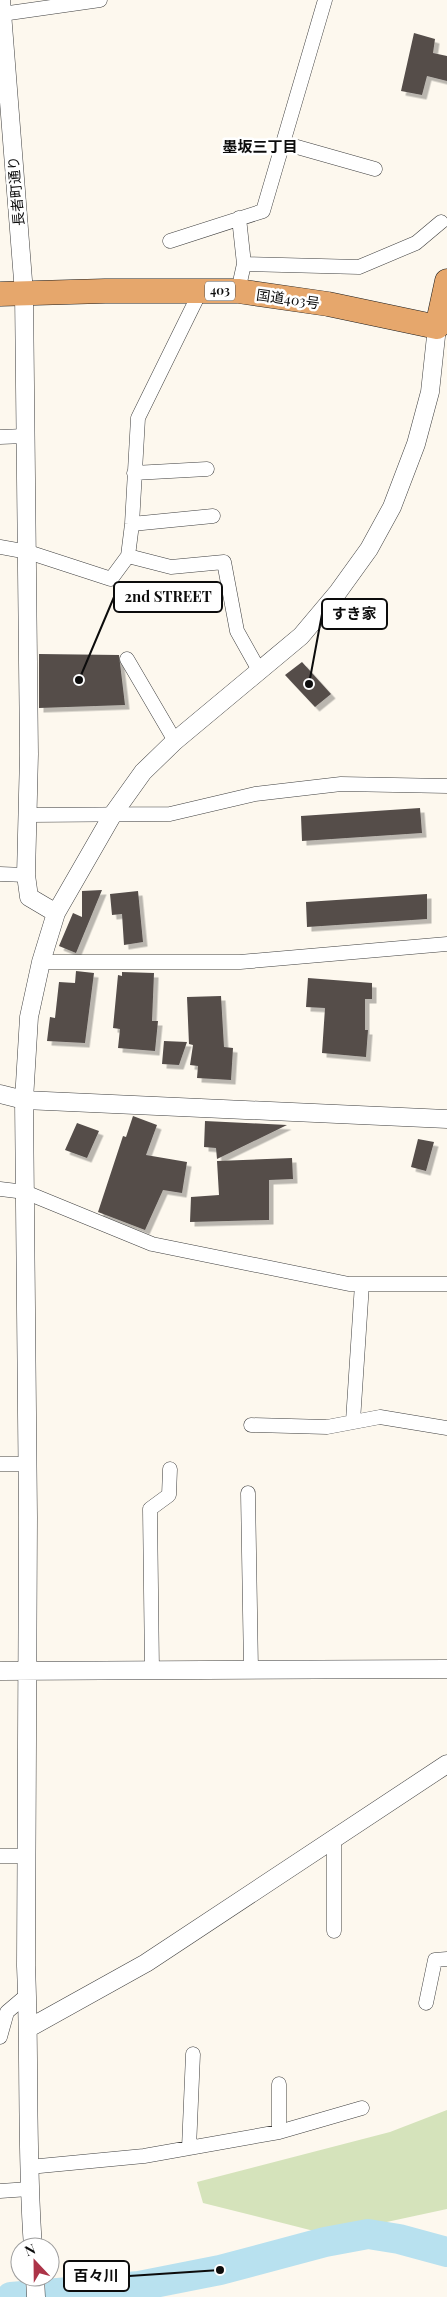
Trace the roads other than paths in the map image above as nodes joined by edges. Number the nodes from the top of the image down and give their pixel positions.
1 (100, 0) edge
2 (325, 0) edge
3 (1, 7) edge
4 (283, 143) junction
5 (375, 169) dead end
6 (239, 218) junction
7 (441, 222) dead end
8 (170, 241) dead end
9 (244, 264) junction
10 (447, 281) edge
11 (201, 290) junction
12 (238, 291) junction
13 (24, 292) junction
14 (0, 294) edge
15 (442, 328) edge
16 (25, 436) junction
17 (0, 437) edge
18 (207, 468) dead end
19 (134, 473) junction
20 (213, 516) dead end
21 (132, 524) junction
22 (0, 547) edge
23 (28, 552) junction
24 (128, 556) junction
25 (127, 659) dead end
26 (260, 672) junction
27 (175, 742) junction
28 (447, 786) edge
29 (113, 814) junction
30 (28, 815) junction
31 (0, 874) edge
32 (26, 875) junction
33 (56, 913) junction
34 (447, 944) edge
35 (41, 962) junction
36 (0, 1094) edge
37 (24, 1100) junction
38 (447, 1119) edge
39 (0, 1189) edge
40 (25, 1192) junction
41 (362, 1284) junction
42 (447, 1284) edge
43 (353, 1421) junction
44 (251, 1425) dead end
45 (447, 1428) edge
46 (0, 1464) edge
47 (28, 1464) junction
48 (170, 1469) dead end
49 (248, 1493) dead end
50 (447, 1669) edge
51 (27, 1670) junction
52 (152, 1670) junction
53 (251, 1670) junction
54 (0, 1671) edge
55 (447, 1764) edge
56 (334, 1838) junction
57 (0, 1856) edge
58 (26, 1856) junction
59 (334, 1930) dead end
60 (447, 1959) edge
61 (27, 1994) junction
62 (426, 2003) dead end
63 (29, 2028) junction
64 (0, 2037) edge
65 (192, 2054) dead end
66 (279, 2084) dead end
67 (362, 2108) dead end
68 (279, 2132) junction
69 (189, 2148) junction
70 (29, 2167) junction
71 (0, 2191) edge
72 (29, 2193) junction
73 (32, 2237) edge

1 - 3 street
2 - 4 street
3 - 13 street, 長者町通り
4 - 5 street
4 - 6 street
6 - 8 street
6 - 9 street
7 - 9 street
9 - 12 street
10 - 15 highway
11 - 12 highway, 国道403号 / 403
11 - 13 highway, 国道403号 / 403
11 - 19 street
12 - 15 highway, 国道403号 / 403
13 - 14 highway, 国道403号 / 403
13 - 16 street, 長者町通り
15 - 26 street
16 - 17 street
16 - 23 street, 長者町通り
18 - 19 street
19 - 21 street
20 - 21 street
21 - 24 street
22 - 23 street
23 - 24 street
23 - 30 street, 長者町通り
24 - 26 street
25 - 27 street
26 - 27 street
27 - 29 street
28 - 29 street
29 - 30 street
29 - 33 street
30 - 32 street, 長者町通り
31 - 32 street
32 - 33 street, 長者町通り
33 - 35 street
34 - 35 street
35 - 37 street
36 - 37 street
37 - 38 street
37 - 40 street
39 - 40 street
40 - 41 street
40 - 47 street
41 - 42 street
41 - 43 street
43 - 44 street
43 - 45 street
46 - 47 street
47 - 51 street
48 - 52 street
49 - 53 street
50 - 53 street
51 - 52 street
51 - 54 street
51 - 58 street
52 - 53 street
55 - 56 street
56 - 59 street
56 - 63 street
57 - 58 street
58 - 61 street
60 - 62 street
61 - 63 street
61 - 64 street
63 - 70 street
65 - 69 street
66 - 68 street
67 - 68 street
68 - 69 street
69 - 70 street
70 - 72 street
71 - 72 street
72 - 73 street

